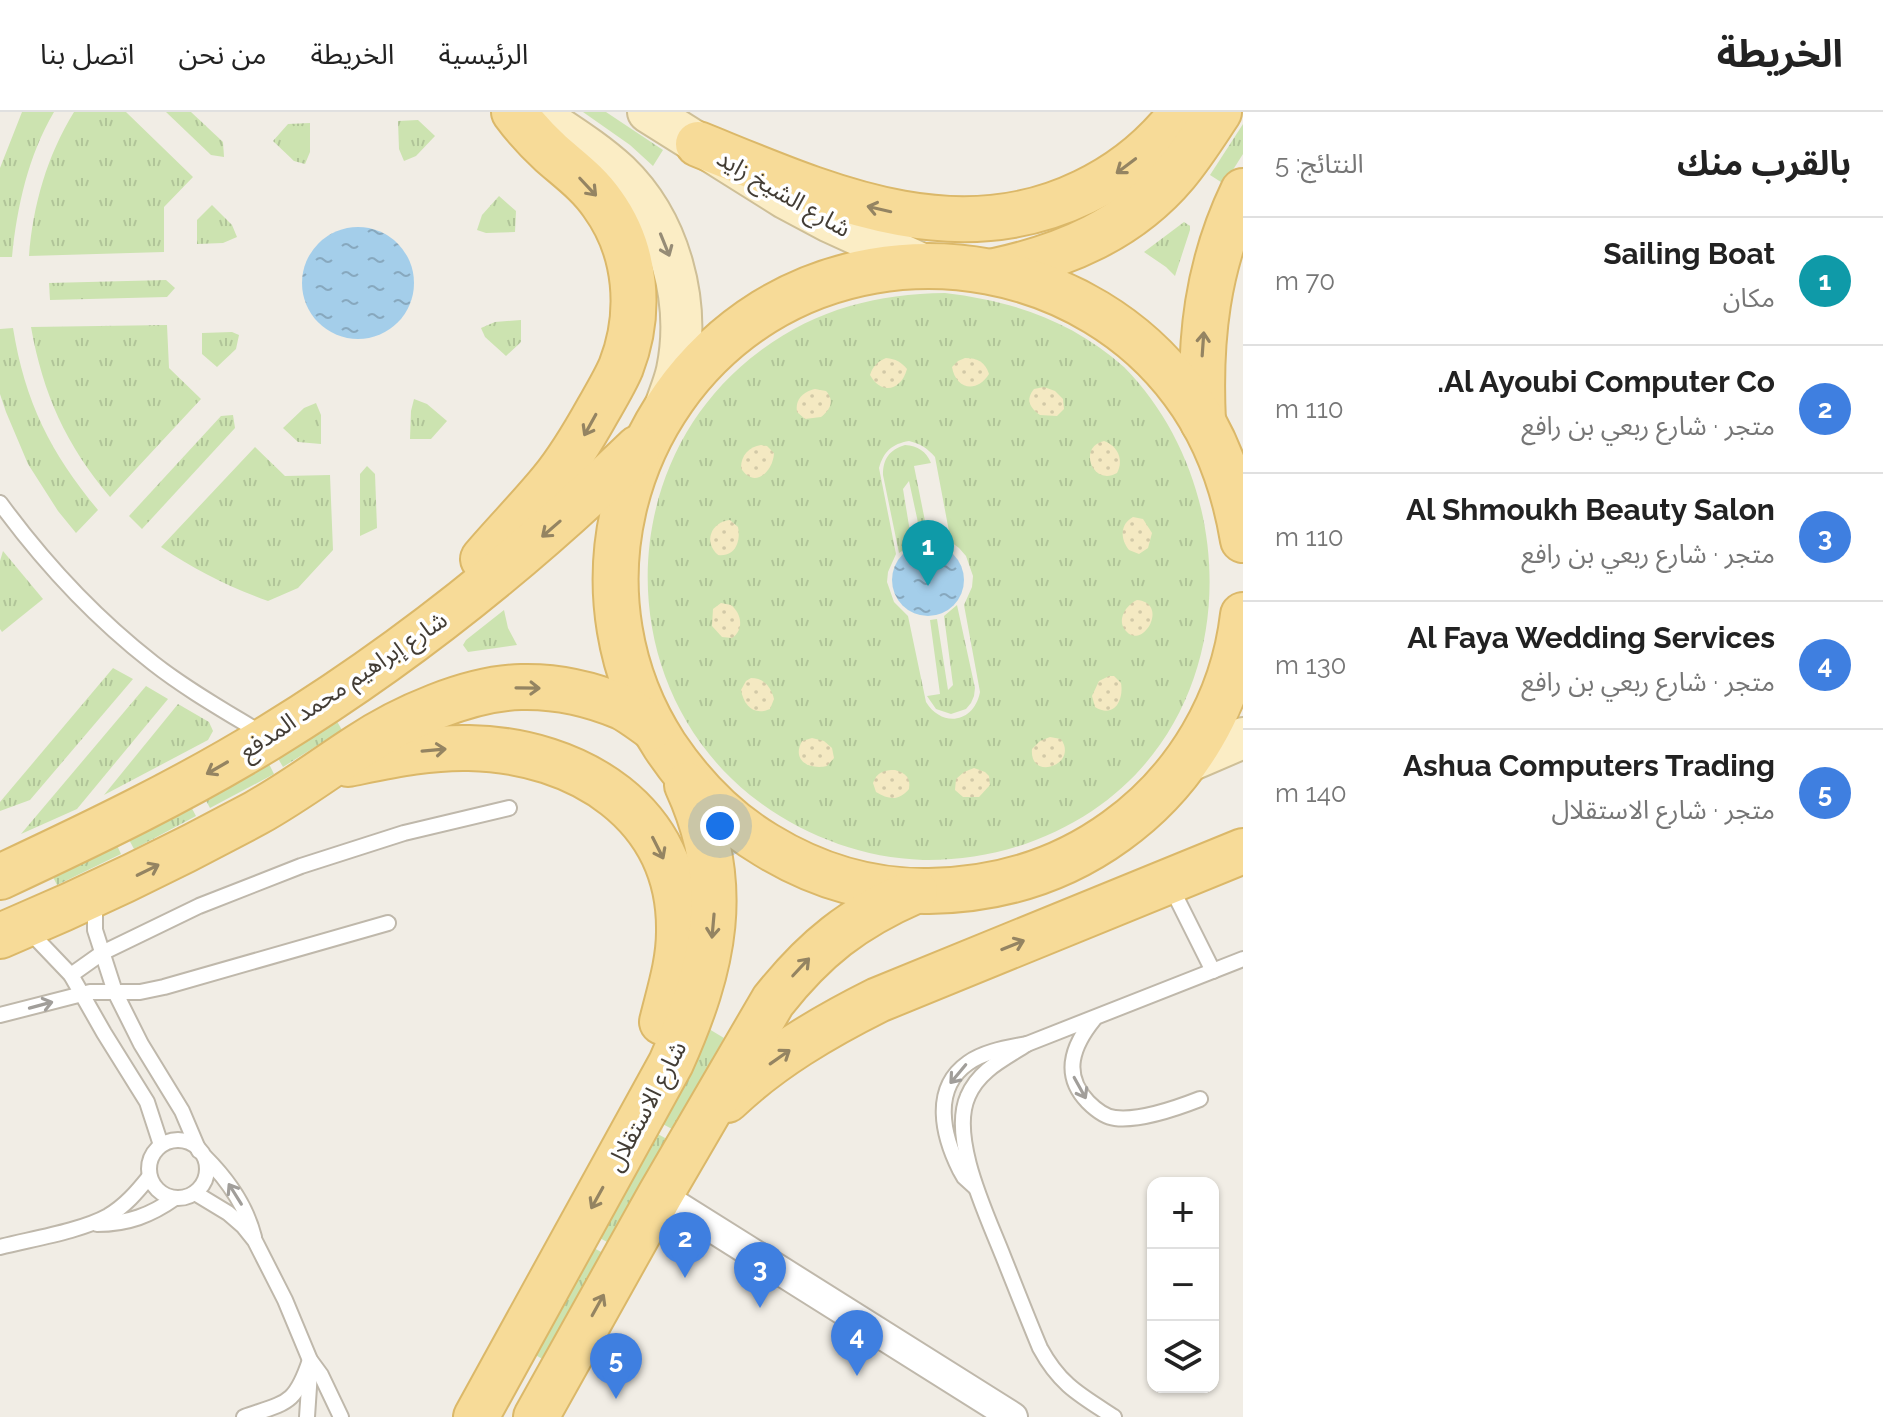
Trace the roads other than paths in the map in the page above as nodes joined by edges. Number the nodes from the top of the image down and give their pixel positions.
1 (514, 112) edge
2 (535, 112) edge
3 (648, 112) edge
4 (1182, 112) edge
5 (1219, 112) edge
6 (698, 144) junction
7 (1243, 191) edge
8 (924, 265) junction
9 (995, 271) junction
10 (1203, 422) junction
11 (656, 424) junction
12 (0, 503) edge
13 (1242, 524) edge
14 (1243, 615) edge
15 (355, 682) junction
16 (652, 727) junction
17 (269, 738) junction
18 (1243, 738) edge
19 (1185, 763) junction
20 (329, 767) junction
21 (681, 770) junction
22 (509, 808) dead end
23 (1243, 851) edge
24 (0, 877) edge
25 (1168, 882) junction
26 (915, 891) junction
27 (95, 895) junction
28 (388, 923) dead end
29 (12, 931) edge
30 (102, 953) junction
31 (1243, 959) edge
32 (1213, 971) junction
33 (71, 975) junction
34 (115, 992) junction
35 (82, 994) junction
36 (0, 1015) edge
37 (1094, 1018) junction
38 (1027, 1044) junction
39 (1200, 1099) dead end
40 (700, 1127) junction
41 (635, 1129) junction
42 (161, 1145) junction
43 (201, 1152) junction
44 (149, 1177) junction
45 (976, 1187) junction
46 (195, 1193) junction
47 (660, 1195) junction
48 (175, 1198) junction
49 (89, 1224) junction
50 (255, 1241) junction
51 (0, 1247) edge
52 (310, 1360) junction
53 (244, 1417) edge
54 (307, 1417) edge
55 (341, 1417) edge
56 (476, 1417) edge
57 (536, 1417) edge
58 (1013, 1417) edge
59 (1114, 1417) edge

1 -> 15 main road
2 -> 11 main road
3 - 6 main road, شارع الشيخ زايد
4 -> 6 main road
5 - 9 main road
6 - 8 main road, شارع الشيخ زايد
10 -> 7 main road
8 - 9 main road
8 - 11 main road
9 - 10 main road
10 - 13 main road
11 -> 15 main road, شارع إبراهيم محمد المدفع
11 - 16 main road
12 - 17 lane
14 - 19 main road
15 - 17 main road, شارع إبراهيم محمد المدفع
20 -> 16 main road
16 - 21 main road
17 -> 24 main road, شارع إبراهيم محمد المدفع
18 - 19 main road
19 - 26 main road
27 -> 20 main road
20 -> 41 main road
21 - 26 main road
21 -> 41 main road, شارع الاستقلال
22 - 30 lane
23 - 25 main road
25 - 32 lane
40 -> 25 main road
40 -> 26 main road
27 - 29 main road
27 - 30 lane
28 - 34 lane
29 - 33 lane
30 - 33 lane
30 - 34 lane
31 - 32 lane
32 - 37 lane
33 - 35 lane
34 - 35 lane
34 - 43 lane
36 -> 35 lane
35 - 42 lane
37 - 38 lane
37 -> 39 lane
38 - 45 lane
38 -> 45 lane
40 - 47 main road
41 -> 56 main road, شارع الاستقلال
42 - 43 lane
42 - 44 lane
43 - 46 lane
50 -> 43 lane
44 - 48 lane
44 - 49 lane
45 - 59 lane
46 - 48 lane
46 - 50 lane
57 -> 47 main road
47 - 58 street
48 - 49 lane
49 - 51 lane
50 - 52 lane
52 - 53 lane
52 - 54 lane
52 - 55 lane

